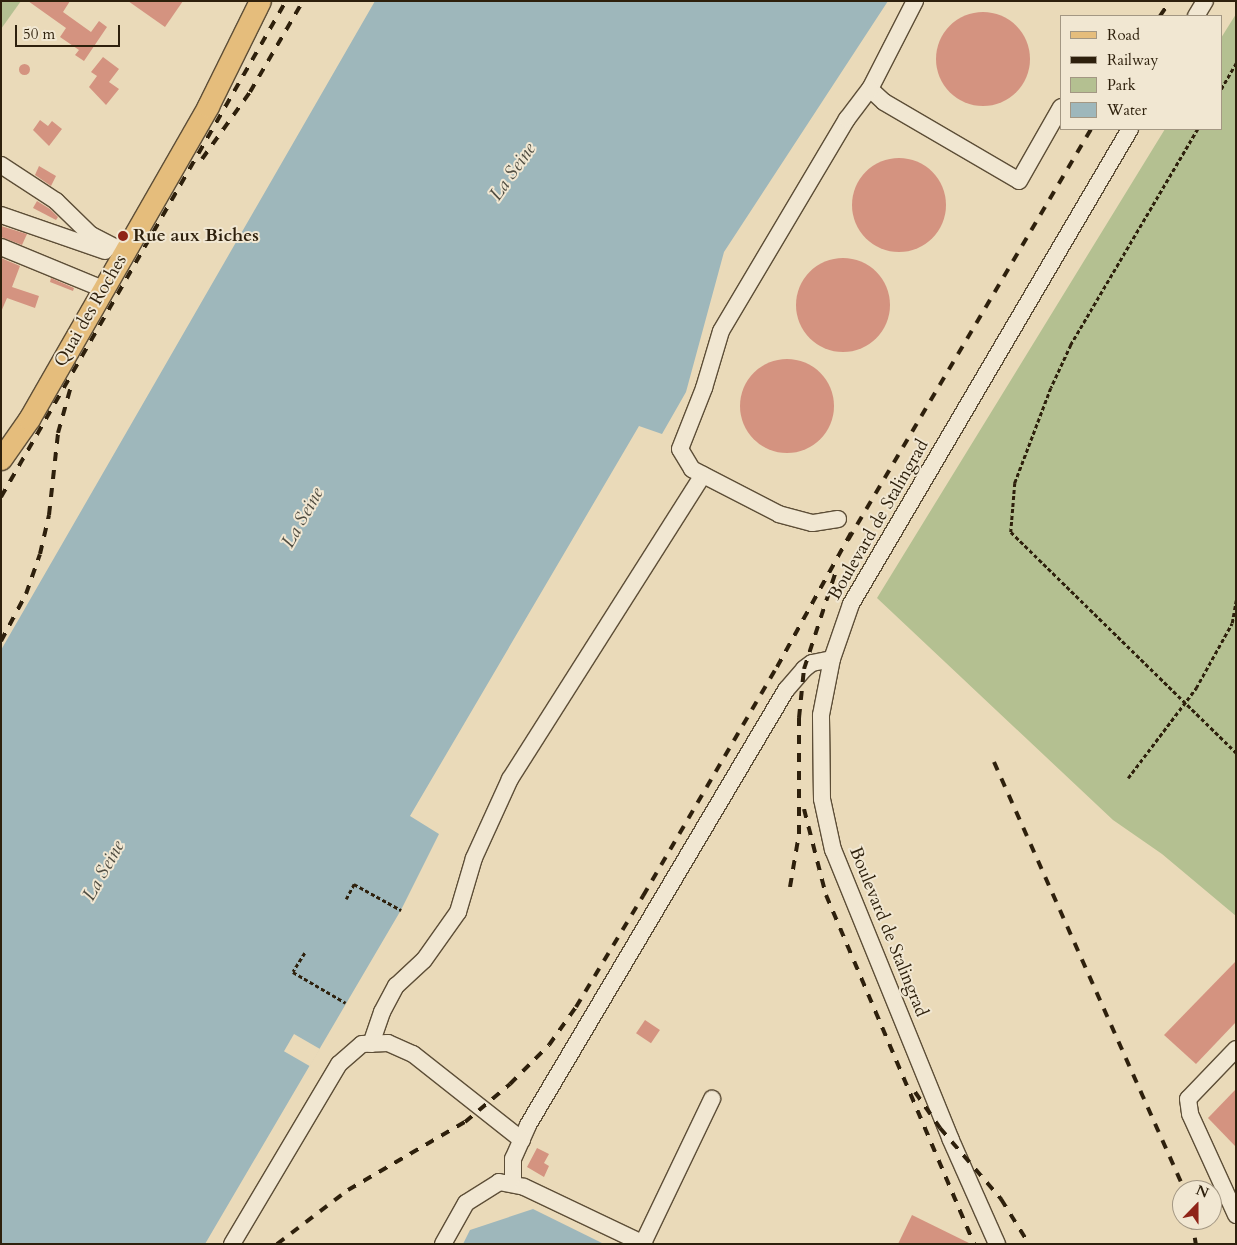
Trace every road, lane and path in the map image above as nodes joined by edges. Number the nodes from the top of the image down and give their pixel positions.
1 (260, 1) edge
2 (916, 1) edge
3 (1205, 1) edge
4 (1197, 15) edge
5 (1236, 63) edge
6 (1222, 87) edge
7 (870, 89) junction
8 (1060, 109) edge
9 (1129, 130) edge
10 (1197, 130) edge
11 (1, 166) edge
12 (1, 215) edge
13 (1, 248) edge
14 (122, 256) junction
15 (103, 290) junction
16 (1, 459) edge
17 (703, 475) junction
18 (838, 519) dead end
19 (1236, 600) edge
20 (832, 659) junction
21 (1185, 704) junction
22 (1236, 752) edge
23 (1128, 778) dead end
24 (346, 899) dead end
25 (400, 910) dead end
26 (305, 953) dead end
27 (346, 1003) dead end
28 (371, 1044) junction
29 (1236, 1049) edge
30 (712, 1099) dead end
31 (522, 1140) junction
32 (513, 1184) junction
33 (1236, 1216) edge
34 (643, 1243) edge
35 (232, 1244) edge
36 (443, 1244) edge
37 (998, 1244) edge

1 - 14 main road, Quai des Roches
2 - 7 street
3 - 4 street
5 - 6 path
7 - 8 street
7 - 17 street
9 - 20 street, Boulevard de Stalingrad
10 - 21 path
11 - 14 street
12 - 14 street
13 - 15 street
14 - 15 main road, Quai des Roches
15 - 16 main road, Quai des Roches
17 - 18 street
17 - 28 street
19 - 21 path
20 - 31 street
20 - 37 street, Boulevard de Stalingrad
21 - 22 path
21 - 23 path
24 - 25 path
26 - 27 path
28 - 31 street
28 - 35 street
29 - 33 street
30 - 34 street
31 - 32 street
32 - 34 street
32 - 36 street

